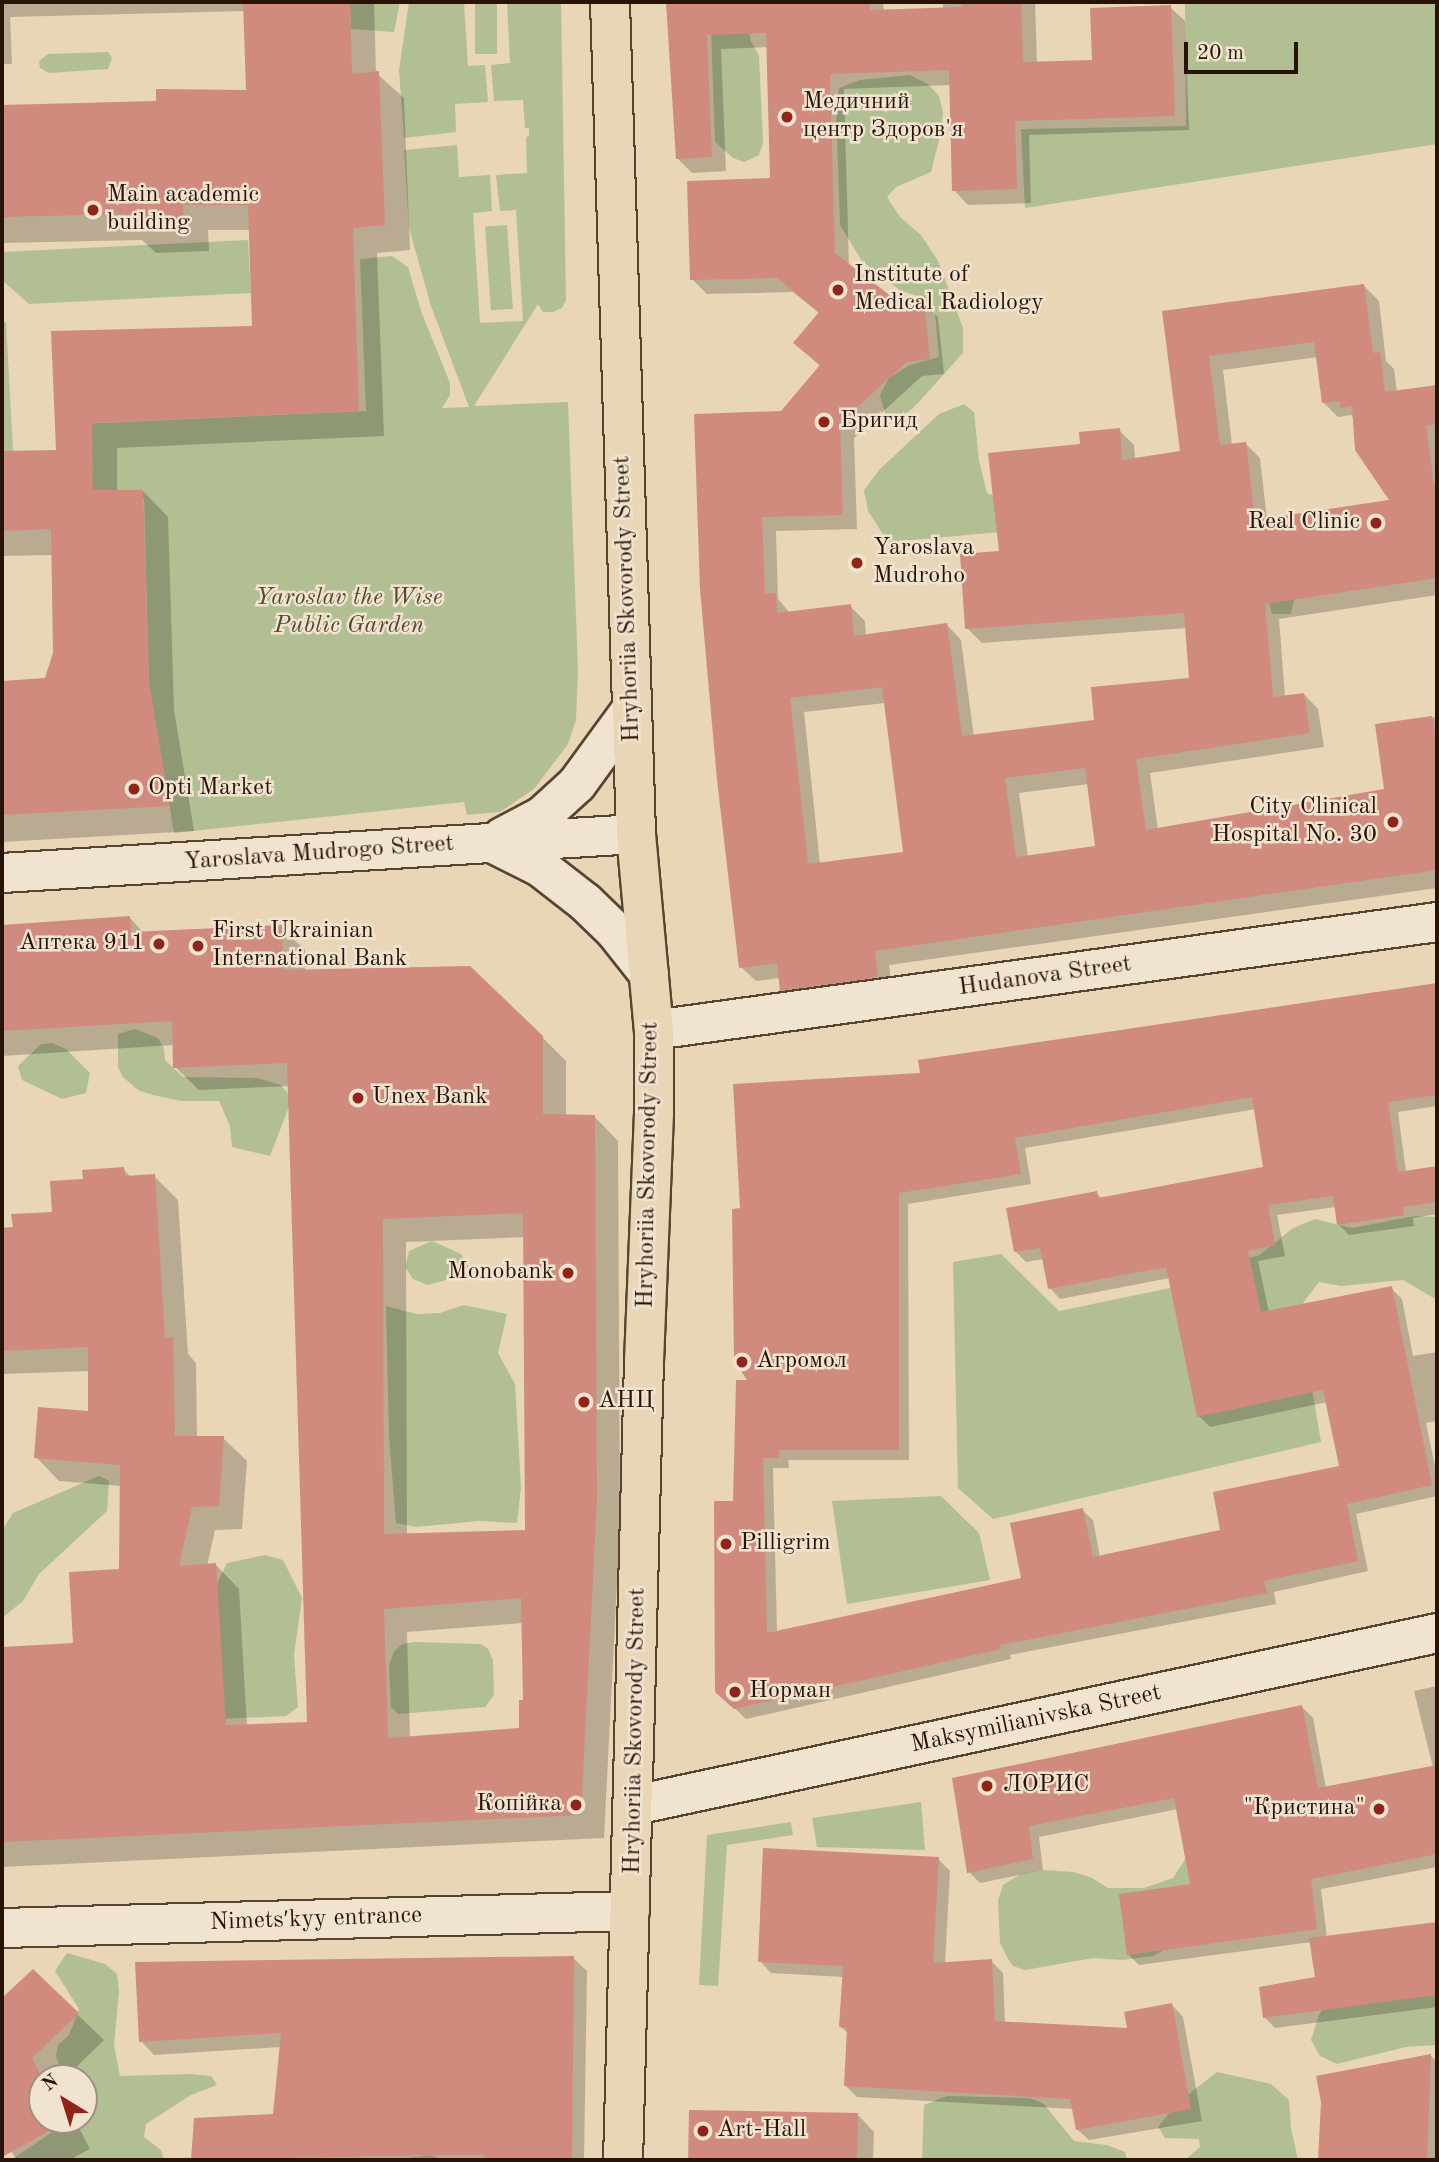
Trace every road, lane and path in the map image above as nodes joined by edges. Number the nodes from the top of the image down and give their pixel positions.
1 (610, 2) edge
2 (631, 710) junction
3 (636, 834) junction
4 (491, 842) junction
5 (2, 873) edge
6 (1437, 922) edge
7 (649, 974) junction
8 (653, 1030) junction
9 (1437, 1633) edge
10 (635, 1805) junction
11 (630, 1911) junction
12 (2, 1928) edge
13 (624, 2160) edge

1 - 2 main road, Hryhoriia Skovorody Street
2 - 3 main road, Hryhoriia Skovorody Street
2 - 4 street
3 - 4 street, Yaroslava Mudrogo Street
3 - 7 main road, Hryhoriia Skovorody Street
4 - 5 street, Yaroslava Mudrogo Street
4 - 7 street
6 - 8 street, Hudanova Street
7 - 8 main road, Hryhoriia Skovorody Street
8 - 10 main road, Hryhoriia Skovorody Street
9 - 10 street, Maksymilianivska Street
10 - 11 main road, Hryhoriia Skovorody Street
11 - 12 street, Nimetsʹkyy entrance
11 - 13 main road, Hryhoriia Skovorody Street

